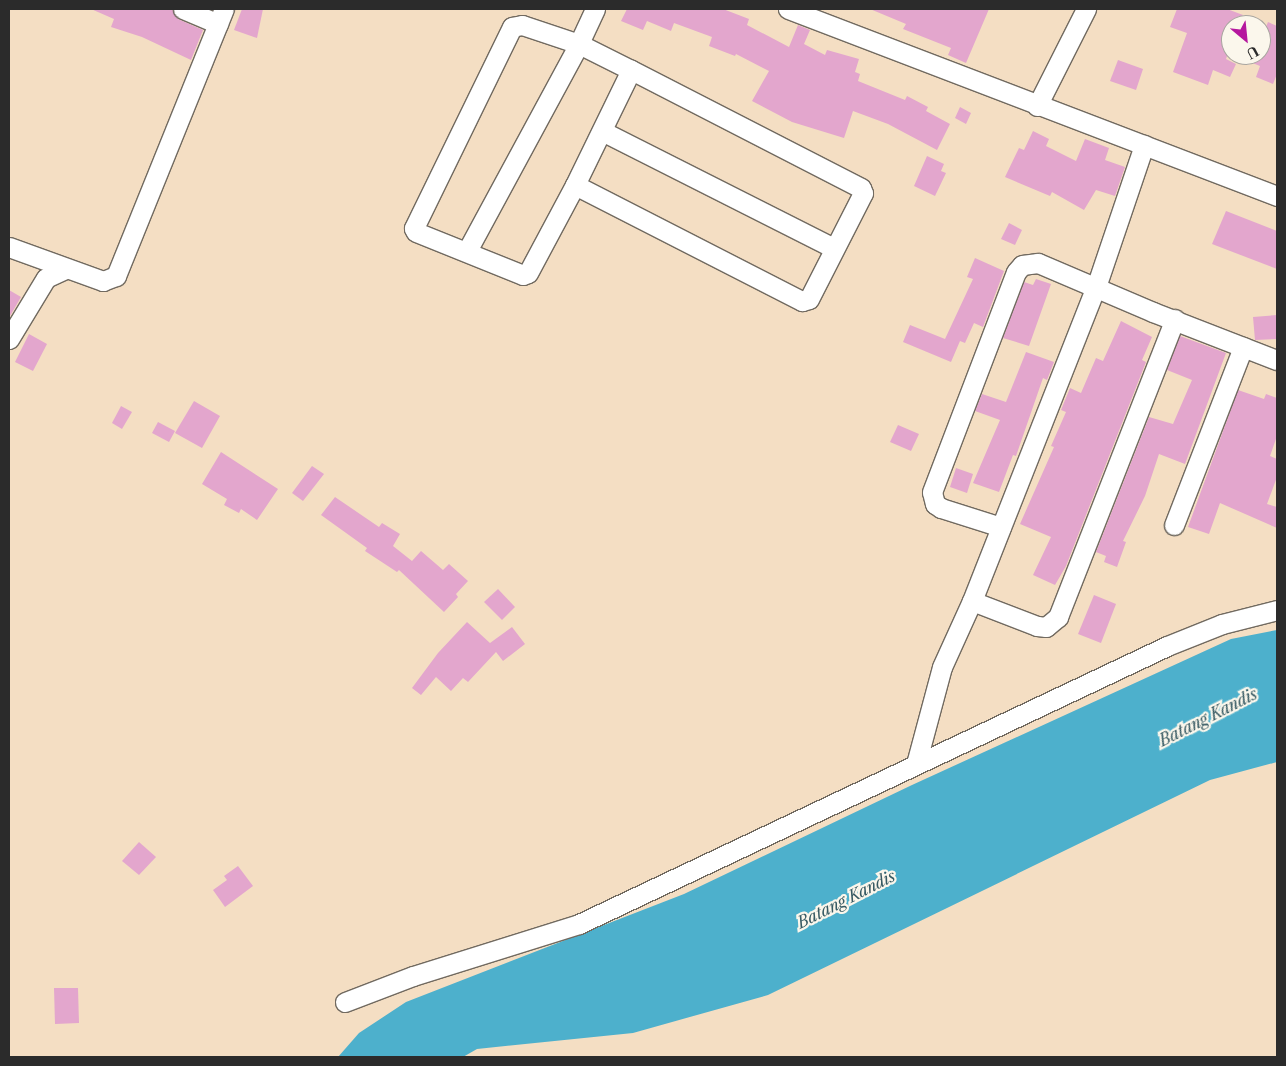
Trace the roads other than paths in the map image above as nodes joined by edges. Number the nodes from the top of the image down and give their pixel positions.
1 (183, 9) edge
2 (595, 9) edge
3 (788, 9) edge
4 (1086, 9) edge
5 (221, 16) edge
6 (579, 44) junction
7 (631, 70) junction
8 (1037, 106) junction
9 (602, 131) junction
10 (1144, 145) junction
11 (575, 185) junction
12 (1277, 196) edge
13 (9, 247) edge
14 (834, 248) junction
15 (467, 251) junction
16 (65, 269) junction
17 (1096, 287) junction
18 (1175, 319) junction
19 (9, 339) edge
20 (1243, 347) junction
21 (1277, 360) edge
22 (1174, 525) dead end
23 (1001, 527) junction
24 (972, 601) junction
25 (1277, 610) edge
26 (916, 764) junction
27 (345, 1002) dead end

1 - 5 street
2 - 6 street
3 - 8 street
4 - 8 street
5 - 16 street
6 - 7 street
6 - 15 street
6 - 15 street
7 - 9 street
7 - 14 street
8 - 10 street
9 - 11 street
9 - 14 street
10 - 12 street
10 - 17 street
11 - 14 street
11 - 15 street
13 - 16 street
16 - 19 street
17 - 18 street
17 - 23 street
17 - 23 street
18 - 20 street
18 - 24 street
20 - 21 street
20 - 22 street
23 - 24 street
24 - 26 street
25 - 26 street
26 - 27 street

